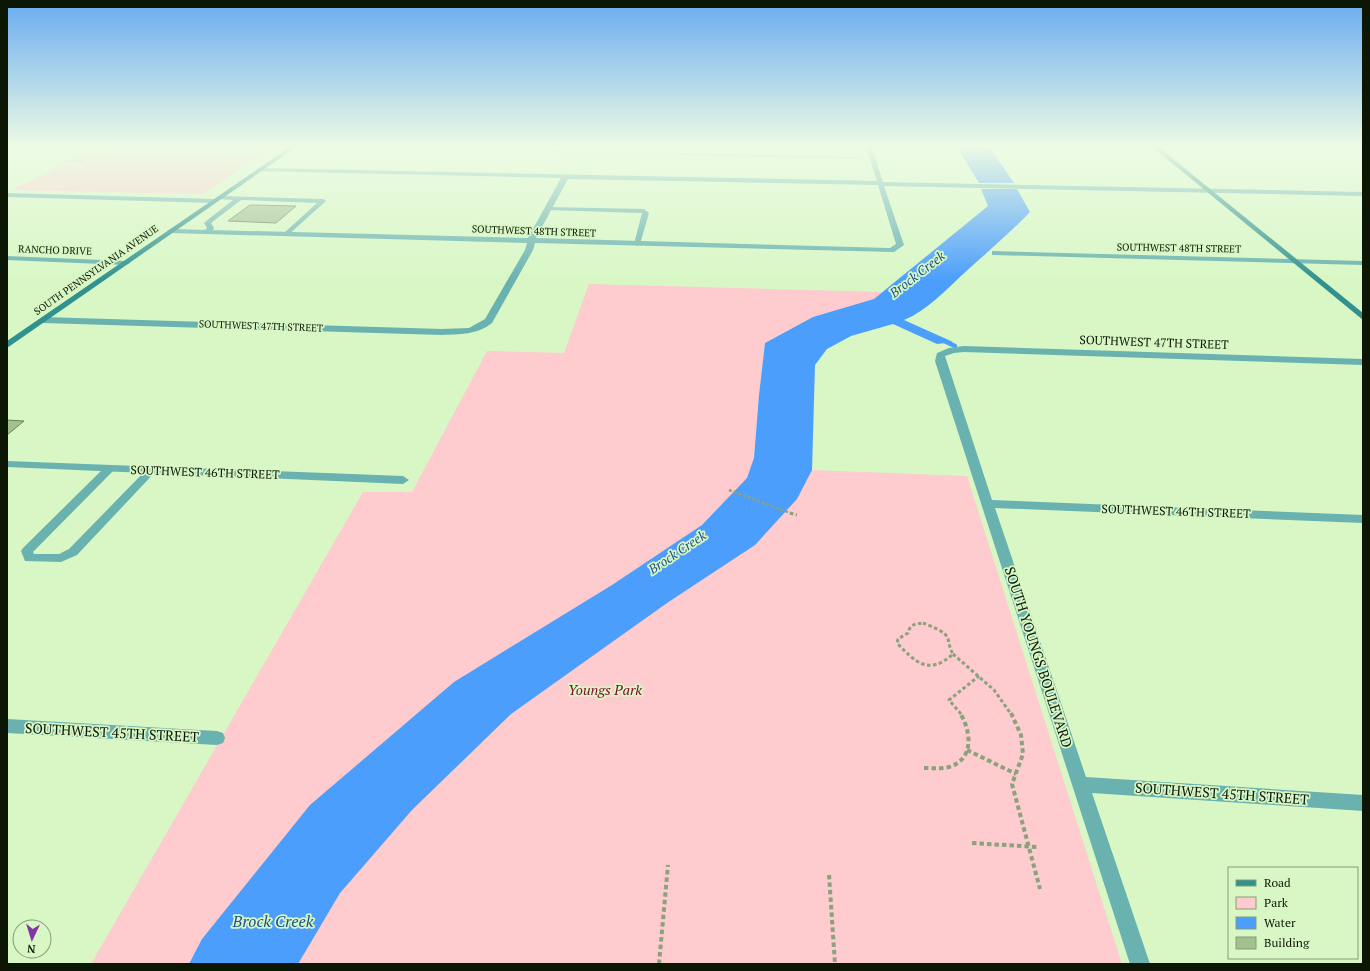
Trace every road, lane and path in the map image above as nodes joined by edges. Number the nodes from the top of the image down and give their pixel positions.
1 (230, 190) edge
2 (558, 190) edge
3 (883, 190) edge
4 (1177, 190) edge
5 (1210, 191) junction
6 (1363, 194) edge
7 (7, 195) edge
8 (240, 198) junction
9 (217, 199) junction
10 (548, 208) junction
11 (171, 231) junction
12 (206, 232) junction
13 (286, 234) junction
14 (532, 240) junction
15 (637, 244) junction
16 (995, 253) dead end
17 (7, 258) edge
18 (1294, 261) junction
19 (126, 262) junction
20 (1363, 263) edge
21 (1363, 318) edge
22 (43, 320) junction
23 (7, 344) edge
24 (944, 352) joint
25 (1363, 362) edge
26 (7, 464) edge
27 (110, 468) junction
28 (152, 470) junction
29 (403, 480) dead end
30 (729, 490) dead end
31 (988, 504) junction
32 (797, 514) dead end
33 (1363, 519) edge
34 (953, 654) junction
35 (979, 676) junction
36 (7, 726) edge
37 (217, 738) dead end
38 (967, 750) junction
39 (924, 768) dead end
40 (1016, 774) junction
41 (1081, 784) junction
42 (1363, 803) edge
43 (972, 843) dead end
44 (1029, 847) junction
45 (1037, 848) dead end
46 (668, 865) dead end
47 (829, 875) dead end
48 (1040, 890) dead end
49 (659, 964) edge
50 (835, 964) edge
51 (1140, 964) edge

1 - 9 main road, SOUTH PENNSYLVANIA AVENUE
2 - 10 street
3 - 15 street, SOUTHWEST 48TH STREET
4 - 5 street
5 - 6 street
5 - 18 main road
7 - 9 street
8 - 9 lane
8 - 12 lane
8 - 13 lane
9 - 11 main road, SOUTH PENNSYLVANIA AVENUE
10 - 14 street
10 - 15 lane
11 - 12 street, SOUTHWEST 48TH STREET
11 - 19 main road, SOUTH PENNSYLVANIA AVENUE
12 - 13 street, SOUTHWEST 48TH STREET
13 - 14 street, SOUTHWEST 48TH STREET
14 - 15 street, SOUTHWEST 48TH STREET
14 - 22 street, SOUTHWEST 47TH STREET
16 - 18 street, SOUTHWEST 48TH STREET
17 - 19 street, RANCHO DRIVE
18 - 20 street, SOUTHWEST 48TH STREET
18 - 21 main road
19 - 22 main road, SOUTH PENNSYLVANIA AVENUE
22 - 23 main road, SOUTH PENNSYLVANIA AVENUE
24 - 25 street, SOUTHWEST 47TH STREET
24 - 31 street, SOUTH YOUNGS BOULEVARD
26 - 27 street, SOUTHWEST 46TH STREET
27 - 28 street, SOUTHWEST 46TH STREET
27 - 28 lane
28 - 29 street, SOUTHWEST 46TH STREET
30 - 32 path
31 - 33 street, SOUTHWEST 46TH STREET
31 - 41 street, SOUTH YOUNGS BOULEVARD
34 - 34 path
34 - 35 path
35 - 38 path
35 - 40 path
36 - 37 street, SOUTHWEST 45TH STREET
38 - 39 path
38 - 40 path
40 - 44 path
41 - 42 street, SOUTHWEST 45TH STREET
41 - 51 street, SOUTH YOUNGS BOULEVARD
43 - 44 path
44 - 45 path
44 - 48 path
46 - 49 path
47 - 50 path

